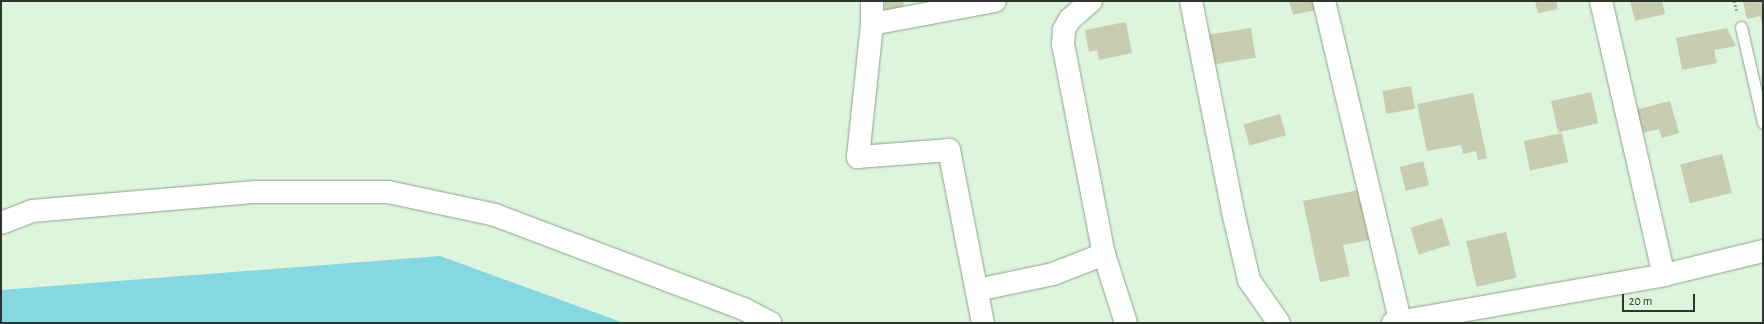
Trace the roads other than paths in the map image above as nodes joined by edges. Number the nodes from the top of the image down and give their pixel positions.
1 (872, 1) edge
2 (995, 1) edge
3 (1091, 1) edge
4 (1191, 1) edge
5 (1324, 1) edge
6 (1601, 1) edge
7 (872, 24) junction
8 (1741, 27) dead end
9 (1763, 122) edge
10 (1, 223) edge
11 (1763, 251) edge
12 (1104, 254) junction
13 (1664, 275) junction
14 (977, 290) junction
15 (1396, 322) edge
16 (770, 323) edge
17 (983, 323) edge
18 (1126, 323) edge
19 (1279, 323) edge

1 - 7 street
2 - 7 street
3 - 12 street
4 - 19 street
5 - 15 street
6 - 13 street
7 - 14 street
8 - 9 lane
10 - 16 street
11 - 13 street
12 - 14 street
12 - 18 street
13 - 15 street
14 - 17 street

